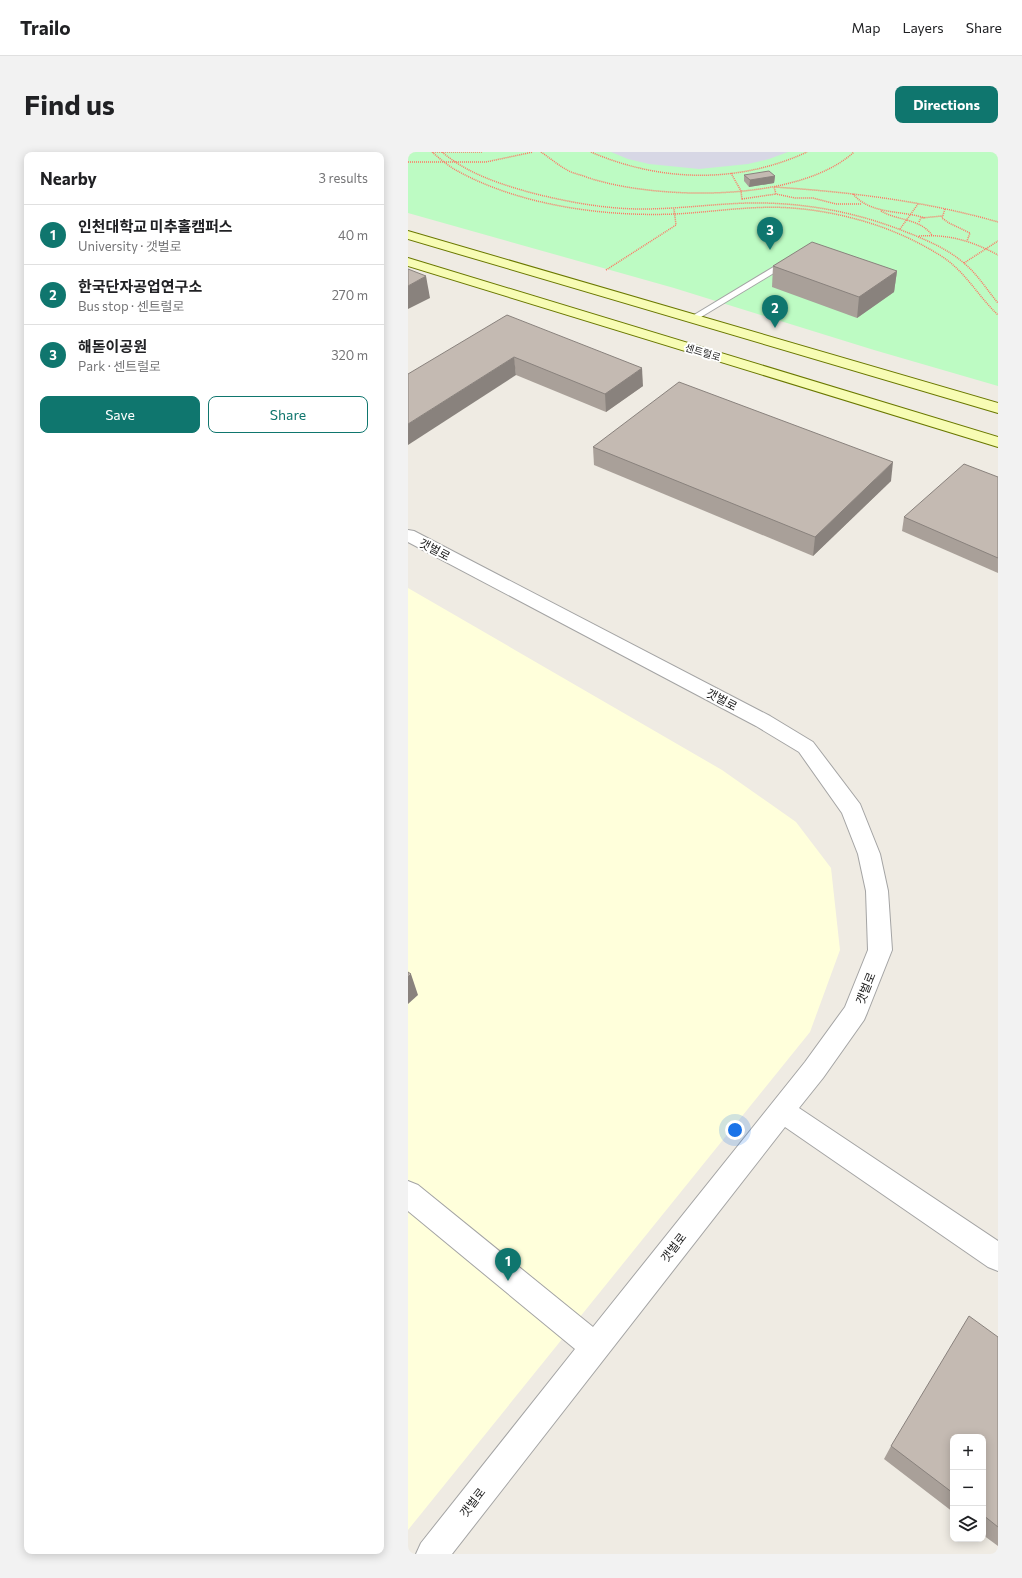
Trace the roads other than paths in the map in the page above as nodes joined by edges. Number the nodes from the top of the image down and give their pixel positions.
1 (408, 236) edge
2 (795, 258) edge
3 (408, 262) edge
4 (693, 318) junction
5 (998, 408) edge
6 (998, 442) edge
7 (408, 534) edge
8 (781, 1110) junction
9 (408, 1194) edge
10 (998, 1257) edge
11 (594, 1346) junction
12 (432, 1554) edge

1 - 4 main road
2 - 4 lane
3 - 6 main road, 센트럴로
4 - 5 main road
7 - 8 street, 갯벌로
8 - 10 street
8 - 11 street, 갯벌로
9 - 11 street
11 - 12 street, 갯벌로

